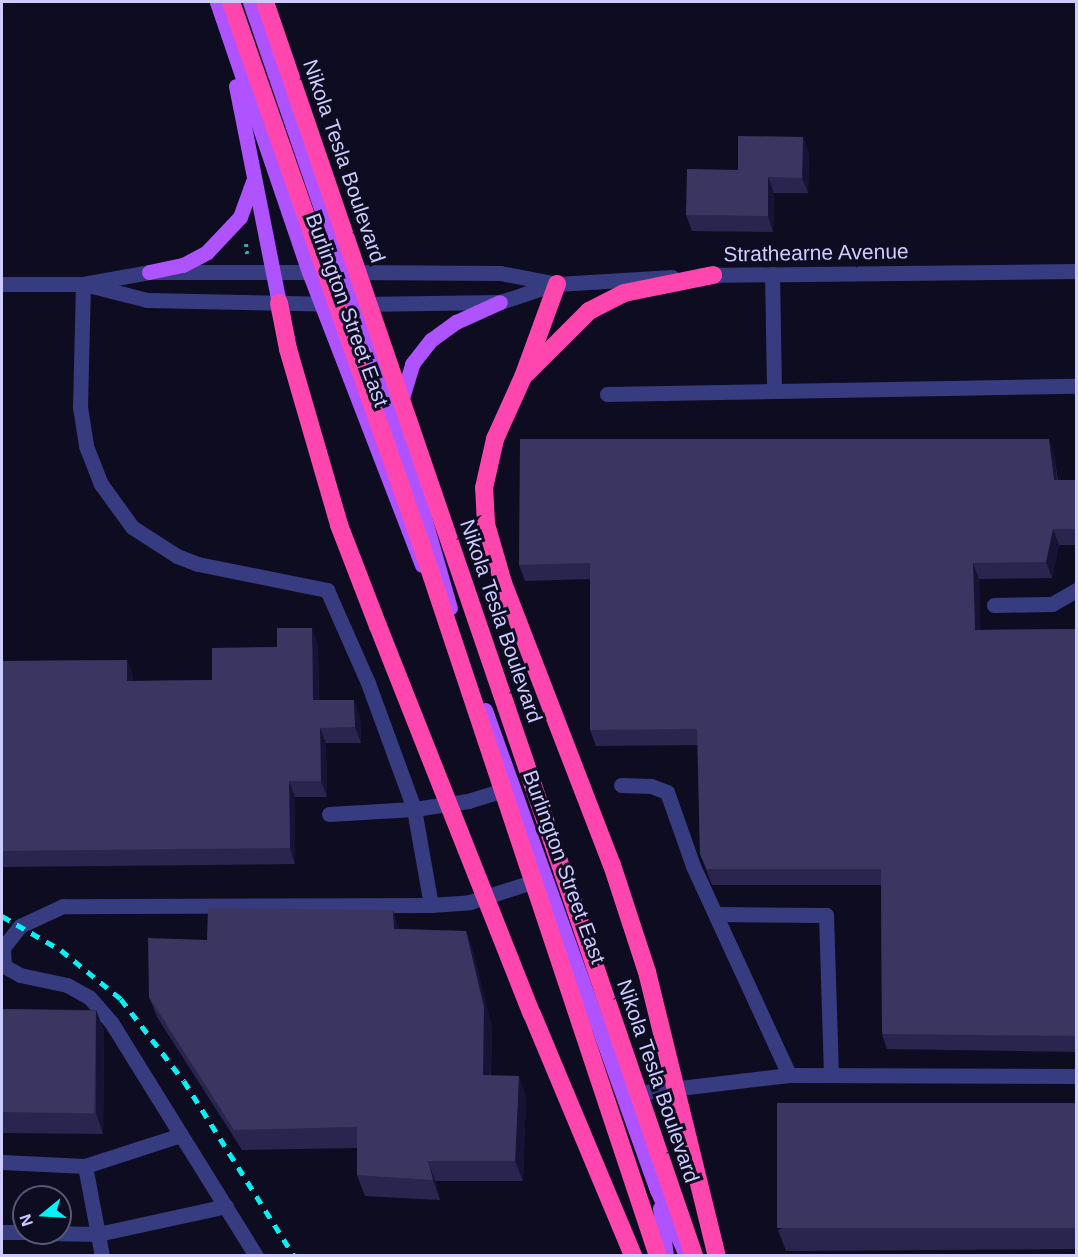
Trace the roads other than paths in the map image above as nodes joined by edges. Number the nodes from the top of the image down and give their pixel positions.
1 (217, 2) edge
2 (231, 2) edge
3 (250, 2) edge
4 (265, 2) edge
5 (225, 30) junction
6 (254, 178) junction
7 (1077, 271) edge
8 (149, 272) junction
9 (273, 272) junction
10 (309, 272) junction
11 (345, 273) junction
12 (772, 274) junction
13 (713, 275) junction
14 (2, 284) edge
15 (82, 284) junction
16 (557, 284) junction
17 (500, 302) junction
18 (279, 303) junction
19 (321, 304) junction
20 (356, 304) junction
21 (523, 377) junction
22 (1077, 386) edge
23 (774, 391) junction
24 (607, 394) dead end
25 (406, 454) junction
26 (1077, 590) edge
27 (994, 605) dead end
28 (454, 626) junction
29 (621, 785) dead end
30 (513, 788) junction
31 (414, 809) junction
32 (329, 814) dead end
33 (546, 877) junction
34 (431, 905) junction
35 (717, 914) junction
36 (789, 1075) junction
37 (831, 1075) junction
38 (1077, 1076) edge
39 (623, 1095) junction
40 (181, 1135) junction
41 (2, 1162) edge
42 (85, 1166) junction
43 (657, 1190) junction
44 (226, 1206) junction
45 (72, 1233) edge
46 (98, 1234) junction
47 (102, 1256) edge
48 (256, 1256) edge
49 (633, 1256) edge
50 (658, 1256) edge
51 (666, 1256) edge
52 (686, 1256) edge
53 (694, 1256) edge
54 (717, 1256) edge

1 - 5 main road, Burlington Street East
2 - 50 highway, bridge
3 - 11 main road, Burlington Street East
4 - 53 highway, Nikola Tesla Boulevard, bridge
5 - 6 main road
5 - 10 main road, Burlington Street East
6 - 8 main road
6 - 9 main road
7 - 12 street, Strathearne Avenue
8 - 9 street, Strathearne Avenue
8 - 15 street, Strathearne Avenue
9 - 10 street, Strathearne Avenue
9 - 18 main road
10 - 11 street, Strathearne Avenue
10 - 19 main road, Burlington Street East
11 - 16 street, Strathearne Avenue
11 - 20 main road, Burlington Street East
12 - 13 street, Strathearne Avenue
12 - 23 street
13 - 16 street, Strathearne Avenue
13 - 21 highway
14 - 15 street, Strathearne Avenue
15 - 18 street, Strathearne Avenue
15 - 31 street
16 - 17 street, Strathearne Avenue
16 - 21 highway
17 - 20 street, Strathearne Avenue
17 - 25 main road
18 - 19 street, Strathearne Avenue
18 - 49 highway, bridge
19 - 20 street, Strathearne Avenue
19 - 28 main road, Burlington Street East
20 - 25 main road, Burlington Street East
21 - 54 highway, bridge
22 - 23 street
23 - 24 street
25 - 28 main road, Burlington Street East
26 - 27 street
28 - 30 main road, Burlington Street East
29 - 35 street
30 - 31 street
30 - 33 main road, Burlington Street East
31 - 32 street
31 - 34 street
33 - 34 street
33 - 39 main road, Burlington Street East
34 - 40 street
35 - 36 street
35 - 37 street
36 - 37 street
36 - 39 street
37 - 38 street
39 - 43 main road, Burlington Street East
40 - 42 street
40 - 44 street
41 - 42 street
42 - 46 street
43 - 51 main road, Burlington Street East
43 - 52 main road, Burlington Street East
44 - 46 street
44 - 48 street
45 - 46 street
46 - 47 street

